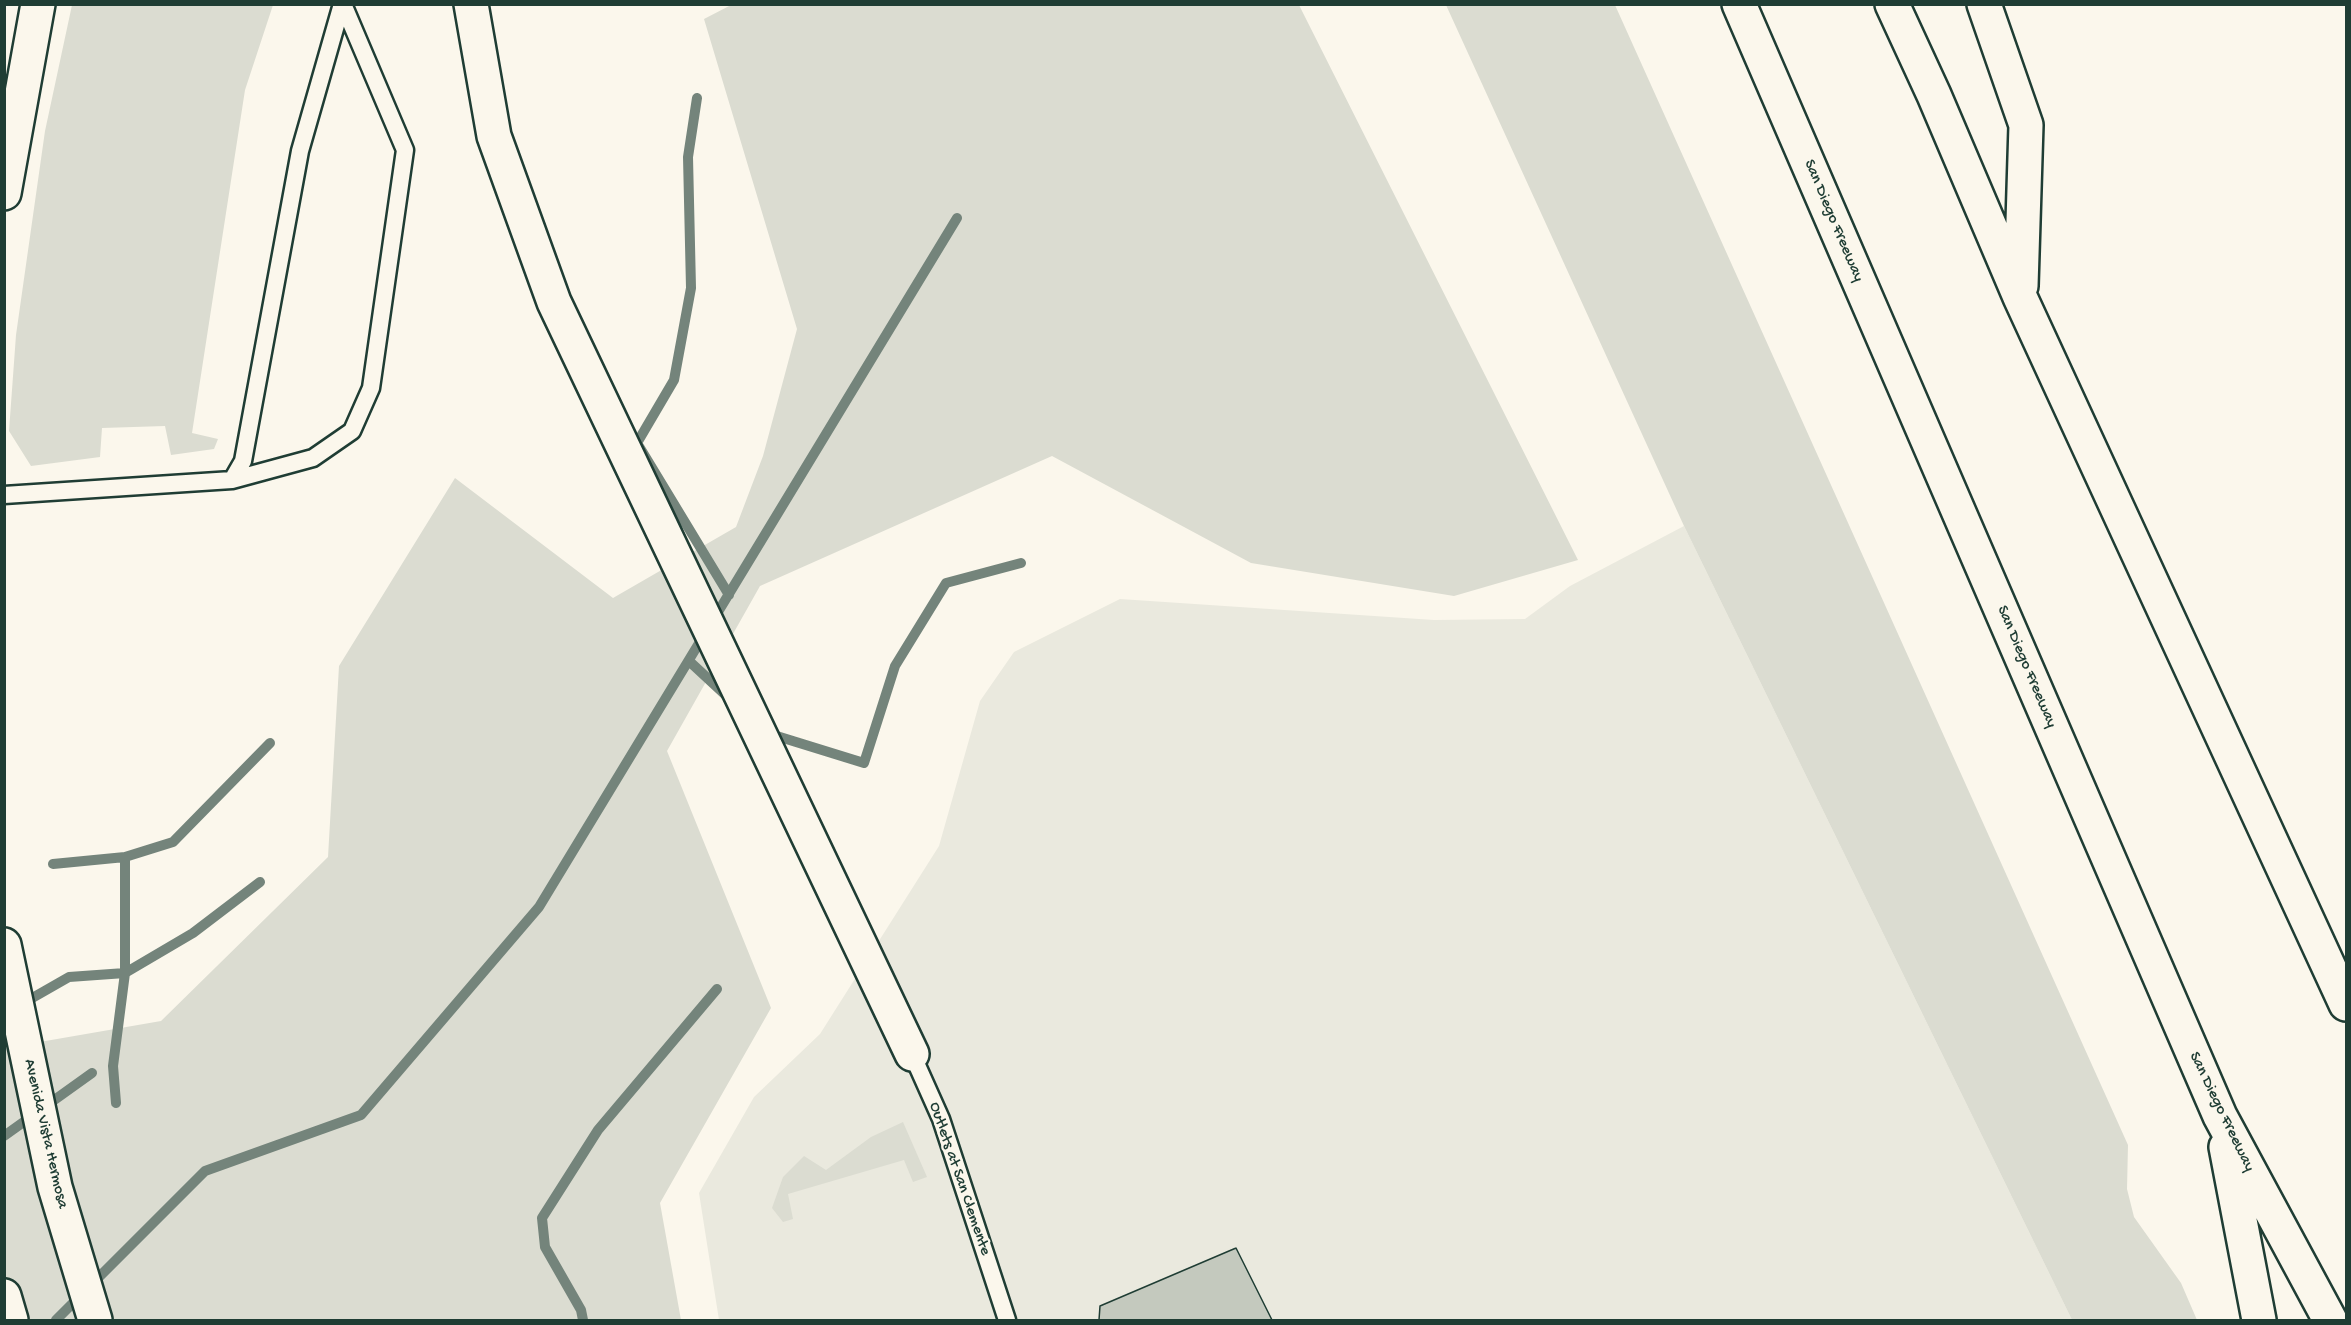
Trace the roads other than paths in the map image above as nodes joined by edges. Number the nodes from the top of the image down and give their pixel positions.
1 (38, 4) edge
2 (343, 4) edge
3 (471, 4) edge
4 (1739, 4) edge
5 (1892, 4) edge
6 (1984, 4) edge
7 (4, 194) edge
8 (2020, 297) junction
9 (232, 480) junction
10 (4, 495) edge
11 (4, 945) edge
12 (2346, 1004) edge
13 (912, 1054) joint
14 (2220, 1116) junction
15 (4, 1296) edge
16 (11, 1320) edge
17 (94, 1320) edge
18 (1006, 1320) edge
19 (2259, 1320) edge
20 (2330, 1320) edge

1 - 7 main road
2 - 9 lane
2 - 9 lane
3 - 13 main road, Outlets at San Clemente
4 - 14 main road, San Diego Freeway
5 - 8 main road
6 - 8 main road
8 - 12 main road
9 - 10 lane
11 - 17 main road, Avenida Vista Hermosa
13 - 18 lane, Outlets at San Clemente
14 - 19 main road
14 - 20 main road, San Diego Freeway
15 - 16 main road

